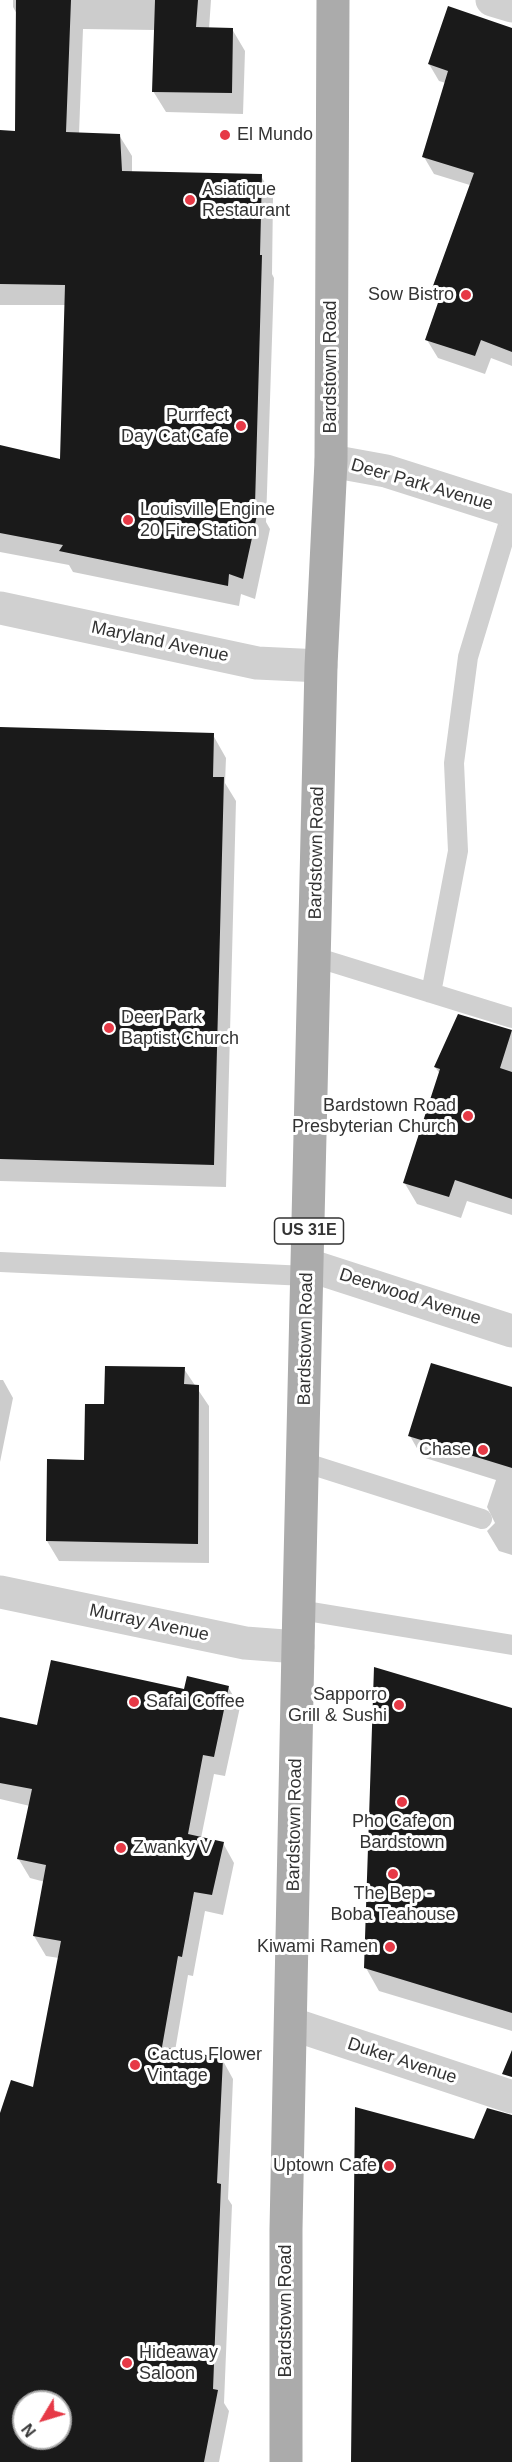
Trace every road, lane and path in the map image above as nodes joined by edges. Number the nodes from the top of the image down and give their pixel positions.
1 (333, 0) edge
2 (492, 0) edge
3 (512, 6) edge
4 (331, 460) junction
5 (512, 511) edge
6 (0, 608) edge
7 (321, 666) junction
8 (315, 957) junction
9 (431, 993) junction
10 (512, 1018) edge
11 (0, 1262) edge
12 (308, 1270) junction
13 (512, 1330) edge
14 (303, 1462) junction
15 (482, 1519) dead end
16 (0, 1592) edge
17 (300, 1610) junction
18 (512, 1645) edge
19 (298, 1647) junction
20 (292, 2024) junction
21 (512, 2097) edge
22 (286, 2462) edge

1 - 4 main road, Bardstown Road / US 31E
2 - 3 street
4 - 5 street, Deer Park Avenue
4 - 7 main road, Bardstown Road / US 31E
5 - 9 lane
6 - 7 street, Maryland Avenue
7 - 8 main road, Bardstown Road / US 31E
8 - 9 lane
8 - 12 main road, Bardstown Road / US 31E
9 - 10 lane
11 - 12 lane
12 - 13 street, Deerwood Avenue
12 - 14 main road, Bardstown Road / US 31E
14 - 15 lane
14 - 17 main road, Bardstown Road / US 31E
16 - 19 street, Murray Avenue
17 - 18 lane
17 - 19 main road, Bardstown Road / US 31E
19 - 20 main road, Bardstown Road / US 31E
20 - 21 street, Duker Avenue
20 - 22 main road, Bardstown Road / US 31E

